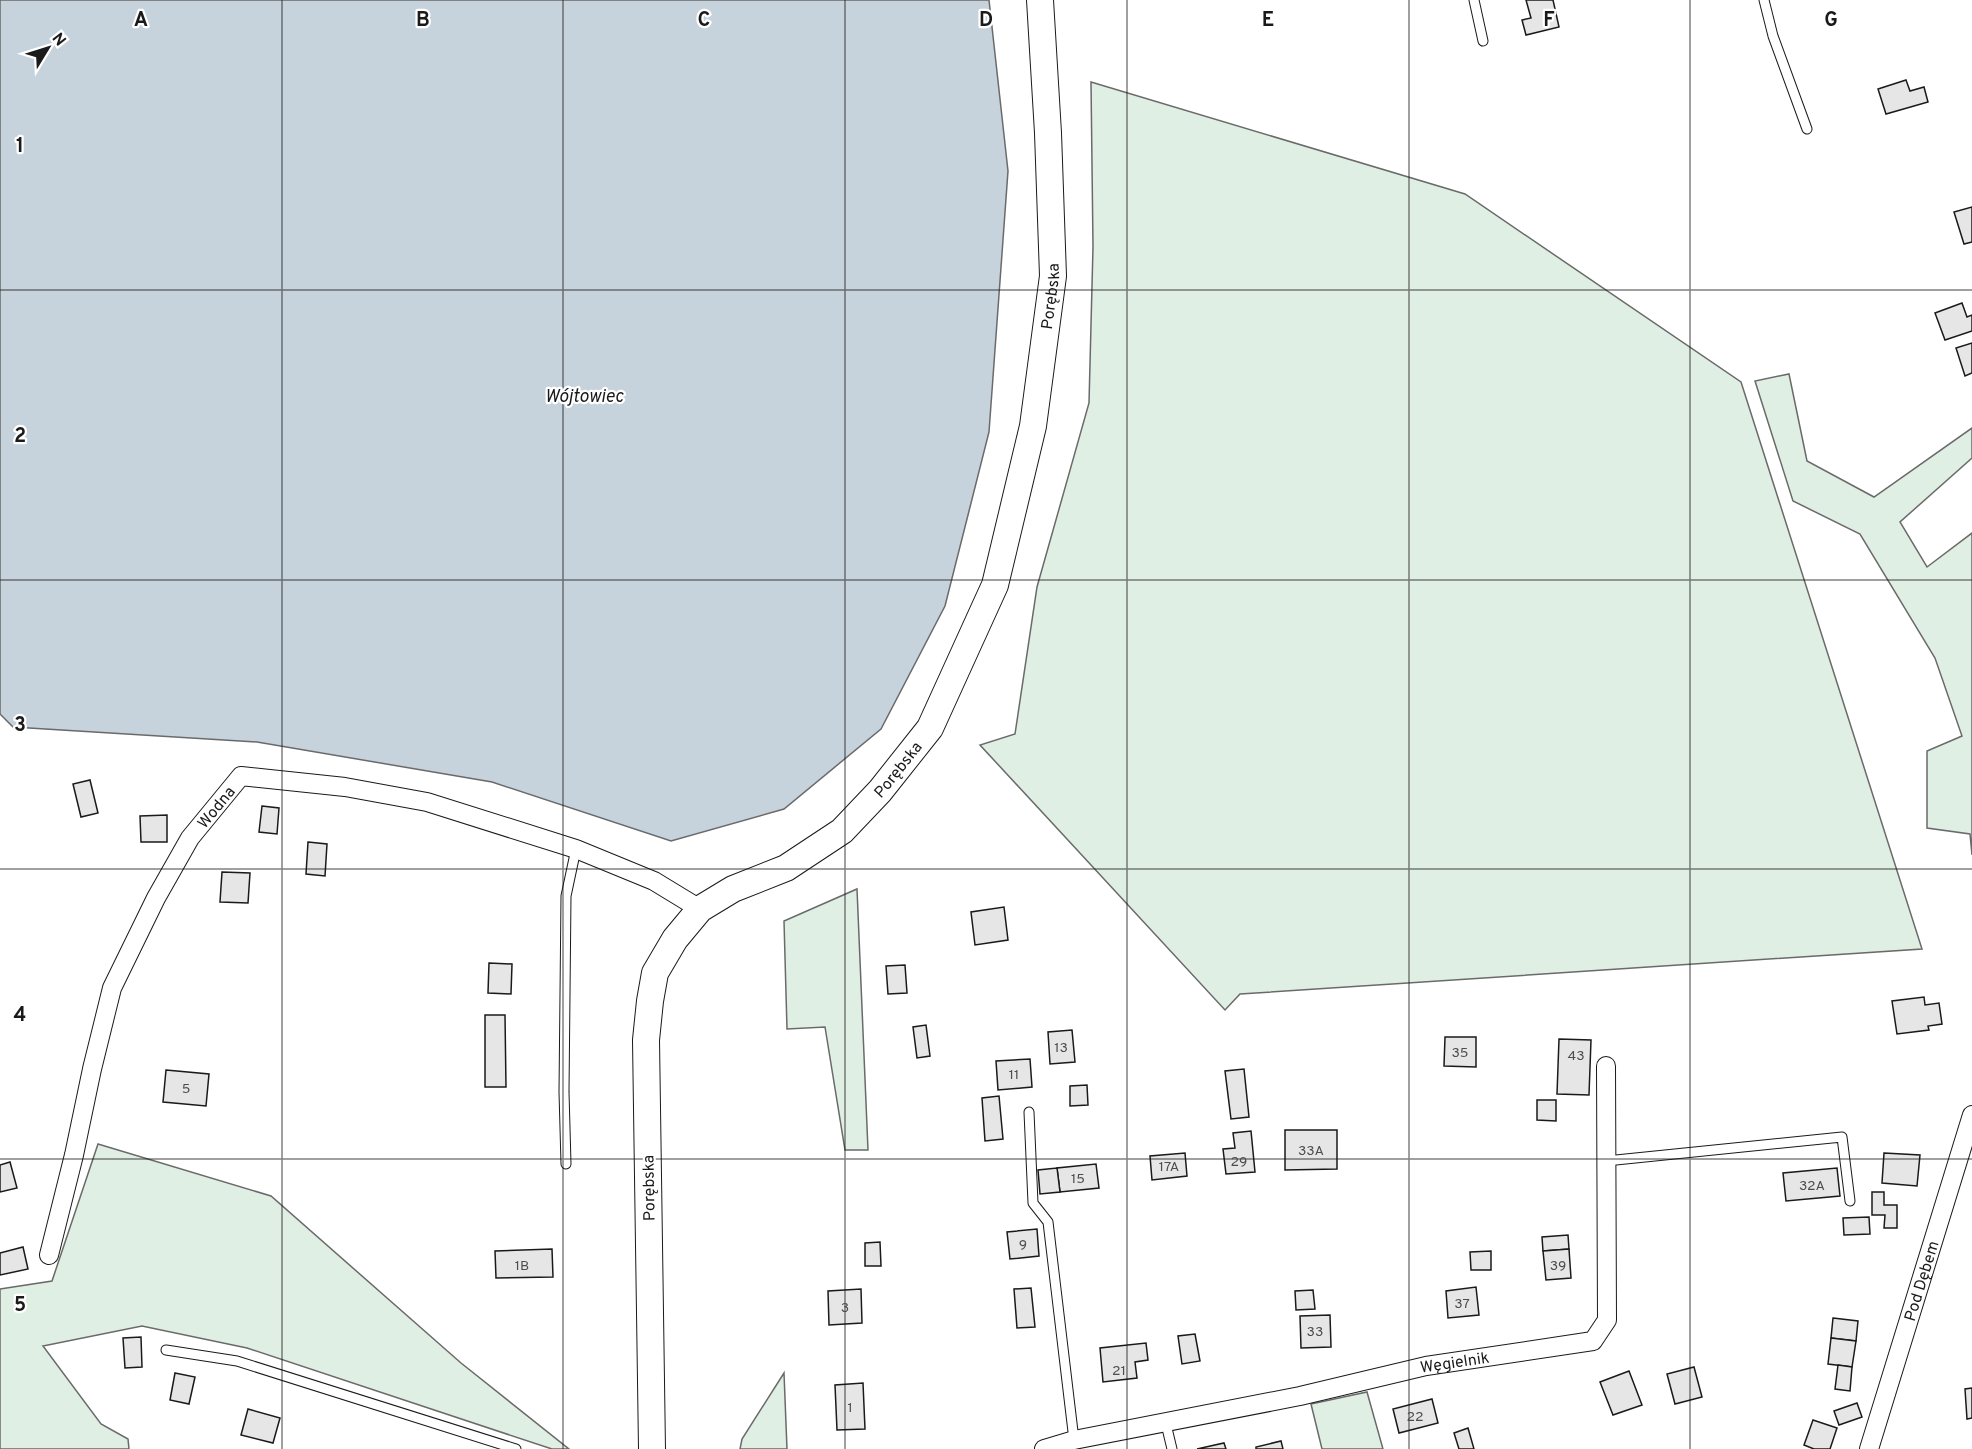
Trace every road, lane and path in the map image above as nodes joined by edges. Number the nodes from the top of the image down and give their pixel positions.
1 (1040, 0) edge
2 (1474, 0) edge
3 (1764, 0) edge
4 (1483, 41) dead end
5 (1807, 129) dead end
6 (576, 849) junction
7 (700, 909) junction
8 (1606, 1066) dead end
9 (1029, 1112) dead end
10 (1972, 1115) edge
11 (1606, 1161) junction
12 (566, 1164) dead end
13 (1850, 1201) dead end
14 (49, 1255) dead end
15 (166, 1350) dead end
16 (1166, 1424) junction
17 (1074, 1440) junction
18 (516, 1449) edge
19 (652, 1449) edge
20 (1044, 1449) edge
21 (1172, 1449) edge
22 (1869, 1449) edge

1 - 7 street, Porębska
2 - 4 lane
3 - 5 lane
6 - 7 street, Wodna
6 - 12 lane
6 - 14 street, Wodna
7 - 19 street, Porębska
8 - 11 street, Węgielnik
9 - 17 lane
10 - 22 street, Pod Dębem
11 - 13 lane
11 - 16 street, Węgielnik
15 - 18 lane
16 - 17 street, Węgielnik
16 - 21 lane
17 - 20 street, Węgielnik

